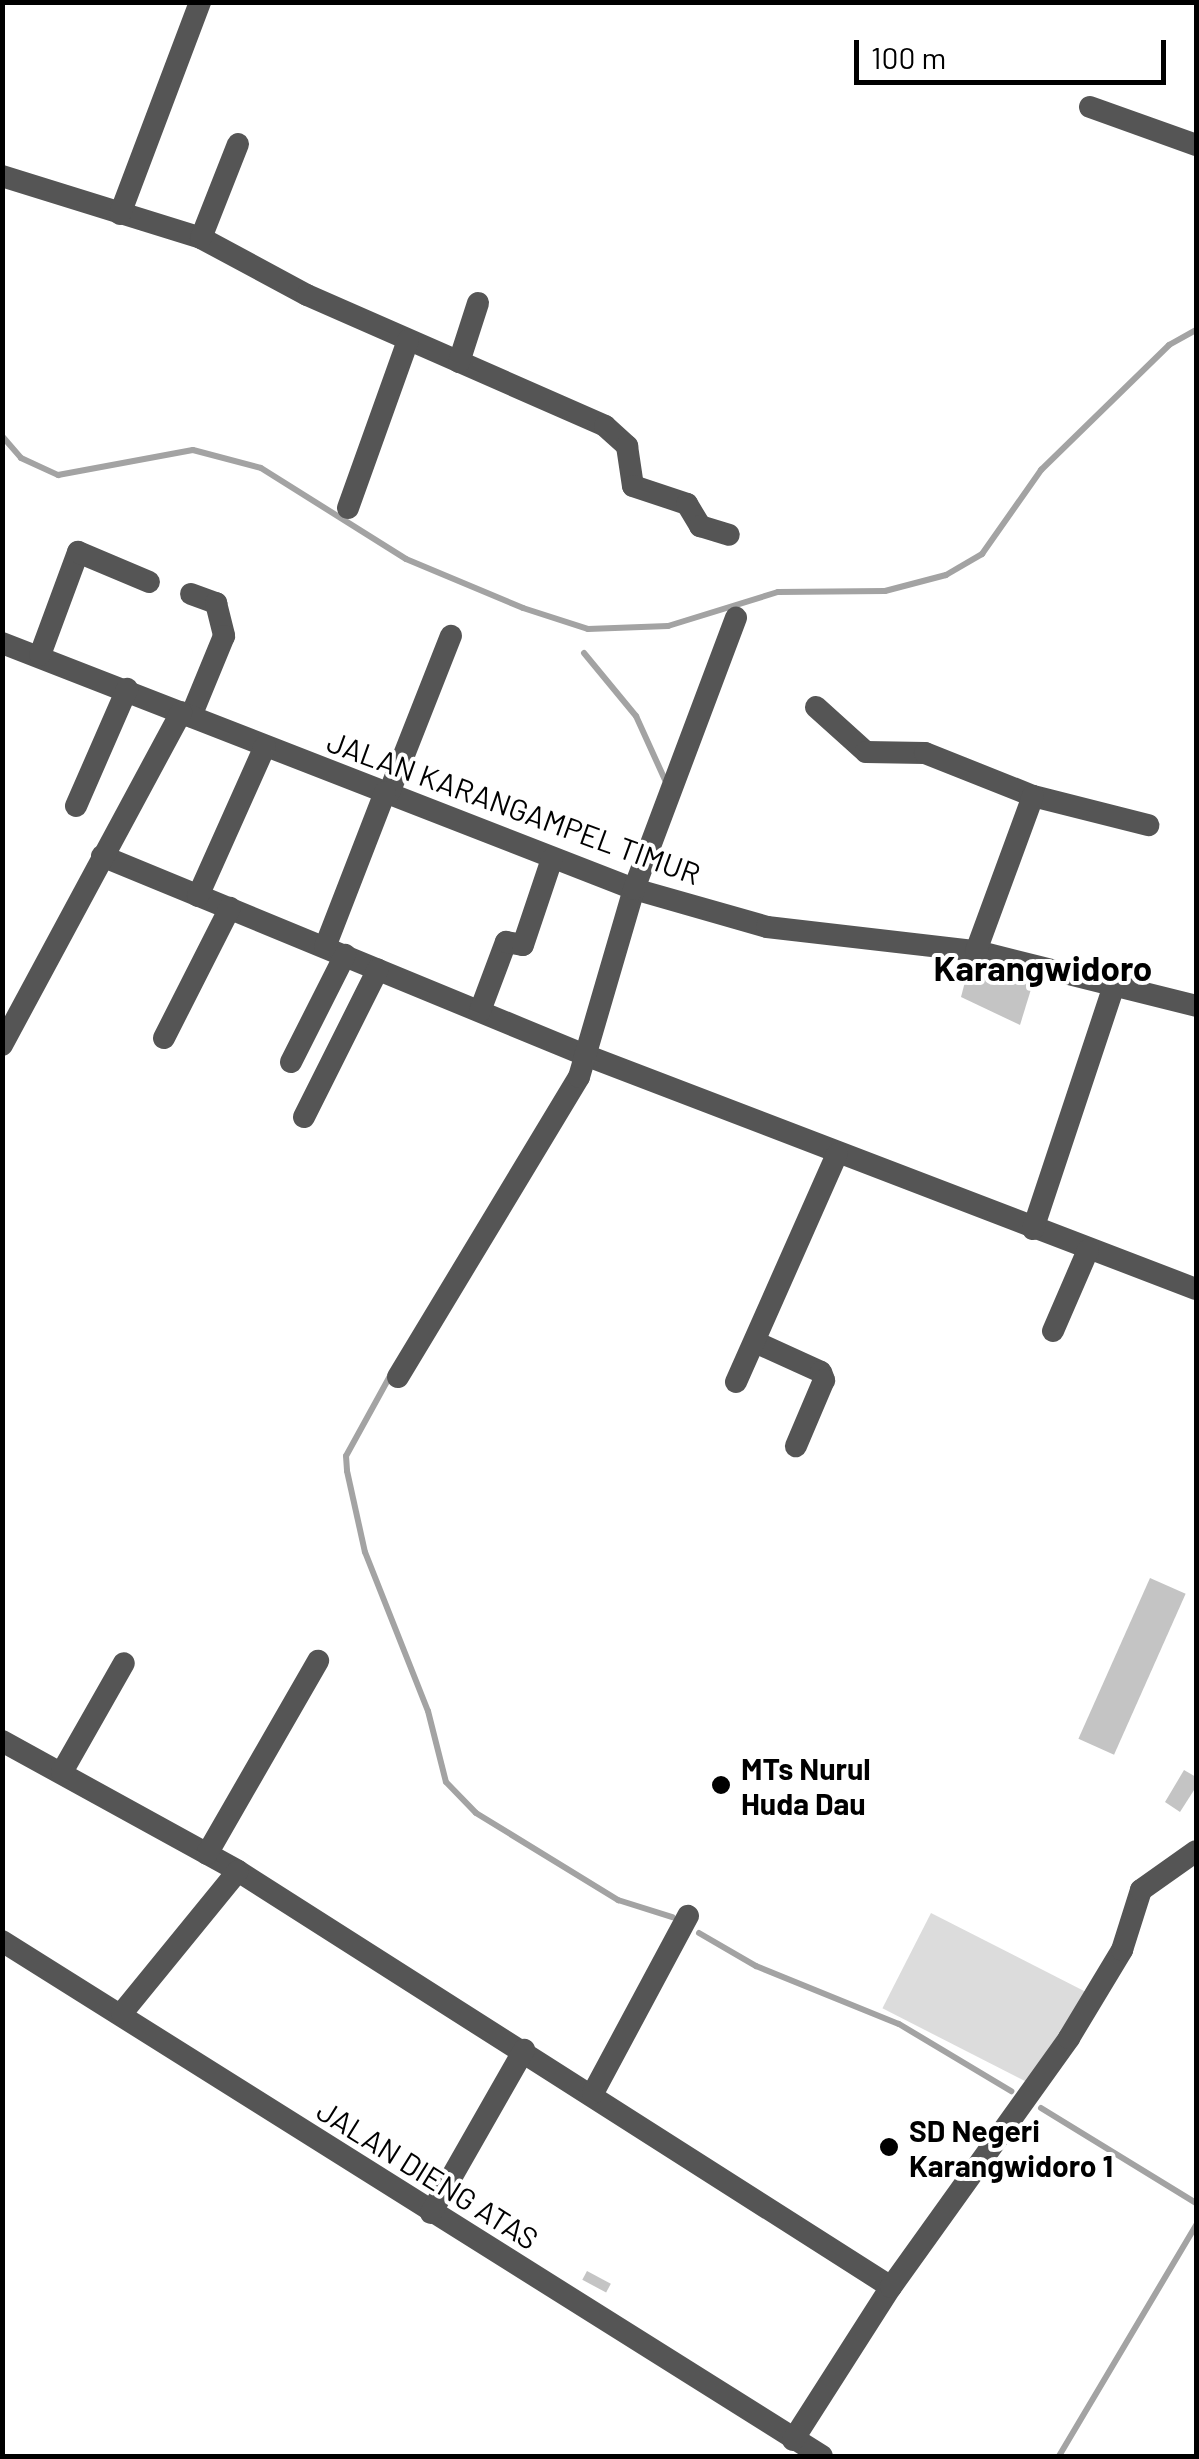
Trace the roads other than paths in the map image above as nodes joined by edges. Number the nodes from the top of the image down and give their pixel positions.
1 (200, 2) edge
2 (1090, 107) dead end
3 (238, 144) dead end
4 (1196, 146) edge
5 (2, 176) edge
6 (120, 214) junction
7 (201, 238) junction
8 (478, 303) dead end
9 (408, 340) junction
10 (459, 362) junction
11 (348, 508) dead end
12 (729, 535) dead end
13 (149, 582) dead end
14 (191, 594) dead end
15 (736, 618) dead end
16 (450, 636) dead end
17 (2, 643) edge
18 (40, 655) junction
19 (127, 690) junction
20 (816, 707) dead end
21 (186, 714) junction
22 (265, 746) junction
23 (387, 793) junction
24 (1033, 796) junction
25 (76, 806) dead end
26 (1148, 825) dead end
27 (102, 856) junction
28 (552, 858) junction
29 (634, 889) junction
30 (198, 896) junction
31 (230, 908) junction
32 (335, 951) junction
33 (976, 951) junction
34 (378, 969) junction
35 (1114, 986) junction
36 (1196, 1006) edge
37 (480, 1012) junction
38 (164, 1038) dead end
39 (2, 1045) edge
40 (585, 1054) junction
41 (291, 1062) dead end
42 (304, 1117) dead end
43 (837, 1154) junction
44 (1033, 1229) junction
45 (1088, 1250) junction
46 (1196, 1289) edge
47 (1053, 1331) dead end
48 (755, 1342) junction
49 (398, 1377) dead end
50 (736, 1382) dead end
51 (796, 1446) dead end
52 (318, 1661) dead end
53 (124, 1662) dead end
54 (2, 1741) edge
55 (62, 1772) junction
56 (1196, 1851) edge
57 (207, 1854) junction
58 (238, 1871) junction
59 (688, 1916) dead end
60 (2, 1941) edge
61 (122, 2013) junction
62 (524, 2050) junction
63 (593, 2093) junction
64 (431, 2213) junction
65 (891, 2287) junction
66 (796, 2447) edge
67 (822, 2456) edge

1 - 6 street
2 - 4 street
3 - 7 street
5 - 6 street
6 - 7 street
7 - 9 street
8 - 10 street
9 - 10 street
9 - 11 street
10 - 12 street
13 - 18 street
14 - 21 street
15 - 29 street
16 - 23 street
17 - 18 street, JALAN KARANGAMPEL TIMUR
18 - 19 street, JALAN KARANGAMPEL TIMUR
19 - 21 street, JALAN KARANGAMPEL TIMUR
19 - 25 street
20 - 24 street
21 - 22 street, JALAN KARANGAMPEL TIMUR
21 - 27 street
22 - 23 street, JALAN KARANGAMPEL TIMUR
22 - 30 street
23 - 28 street, JALAN KARANGAMPEL TIMUR
23 - 32 street
24 - 26 street
24 - 33 street
27 - 30 street
27 - 39 street
28 - 29 street, JALAN KARANGAMPEL TIMUR
28 - 37 street
29 - 33 street, JALAN KARANGAMPEL TIMUR
29 - 40 street
30 - 31 street
31 - 32 street
31 - 38 street
32 - 34 street
32 - 41 street
33 - 35 street, JALAN KARANGAMPEL TIMUR
34 - 37 street
34 - 42 street
35 - 36 street, JALAN KARANGAMPEL TIMUR
35 - 44 street
37 - 40 street
40 - 43 street
40 - 49 street
43 - 44 street
43 - 48 street
44 - 45 street
45 - 46 street
45 - 47 street
48 - 50 street
48 - 51 street
52 - 57 street
53 - 55 street
54 - 55 street
55 - 57 street
56 - 65 street
57 - 58 street
58 - 61 street
58 - 62 street
59 - 63 street
60 - 61 street, JALAN DIENG ATAS
61 - 64 street, JALAN DIENG ATAS
62 - 63 street
62 - 64 street
63 - 65 street
64 - 66 street, JALAN DIENG ATAS
65 - 66 street
66 - 67 street, JALAN DIENG ATAS

